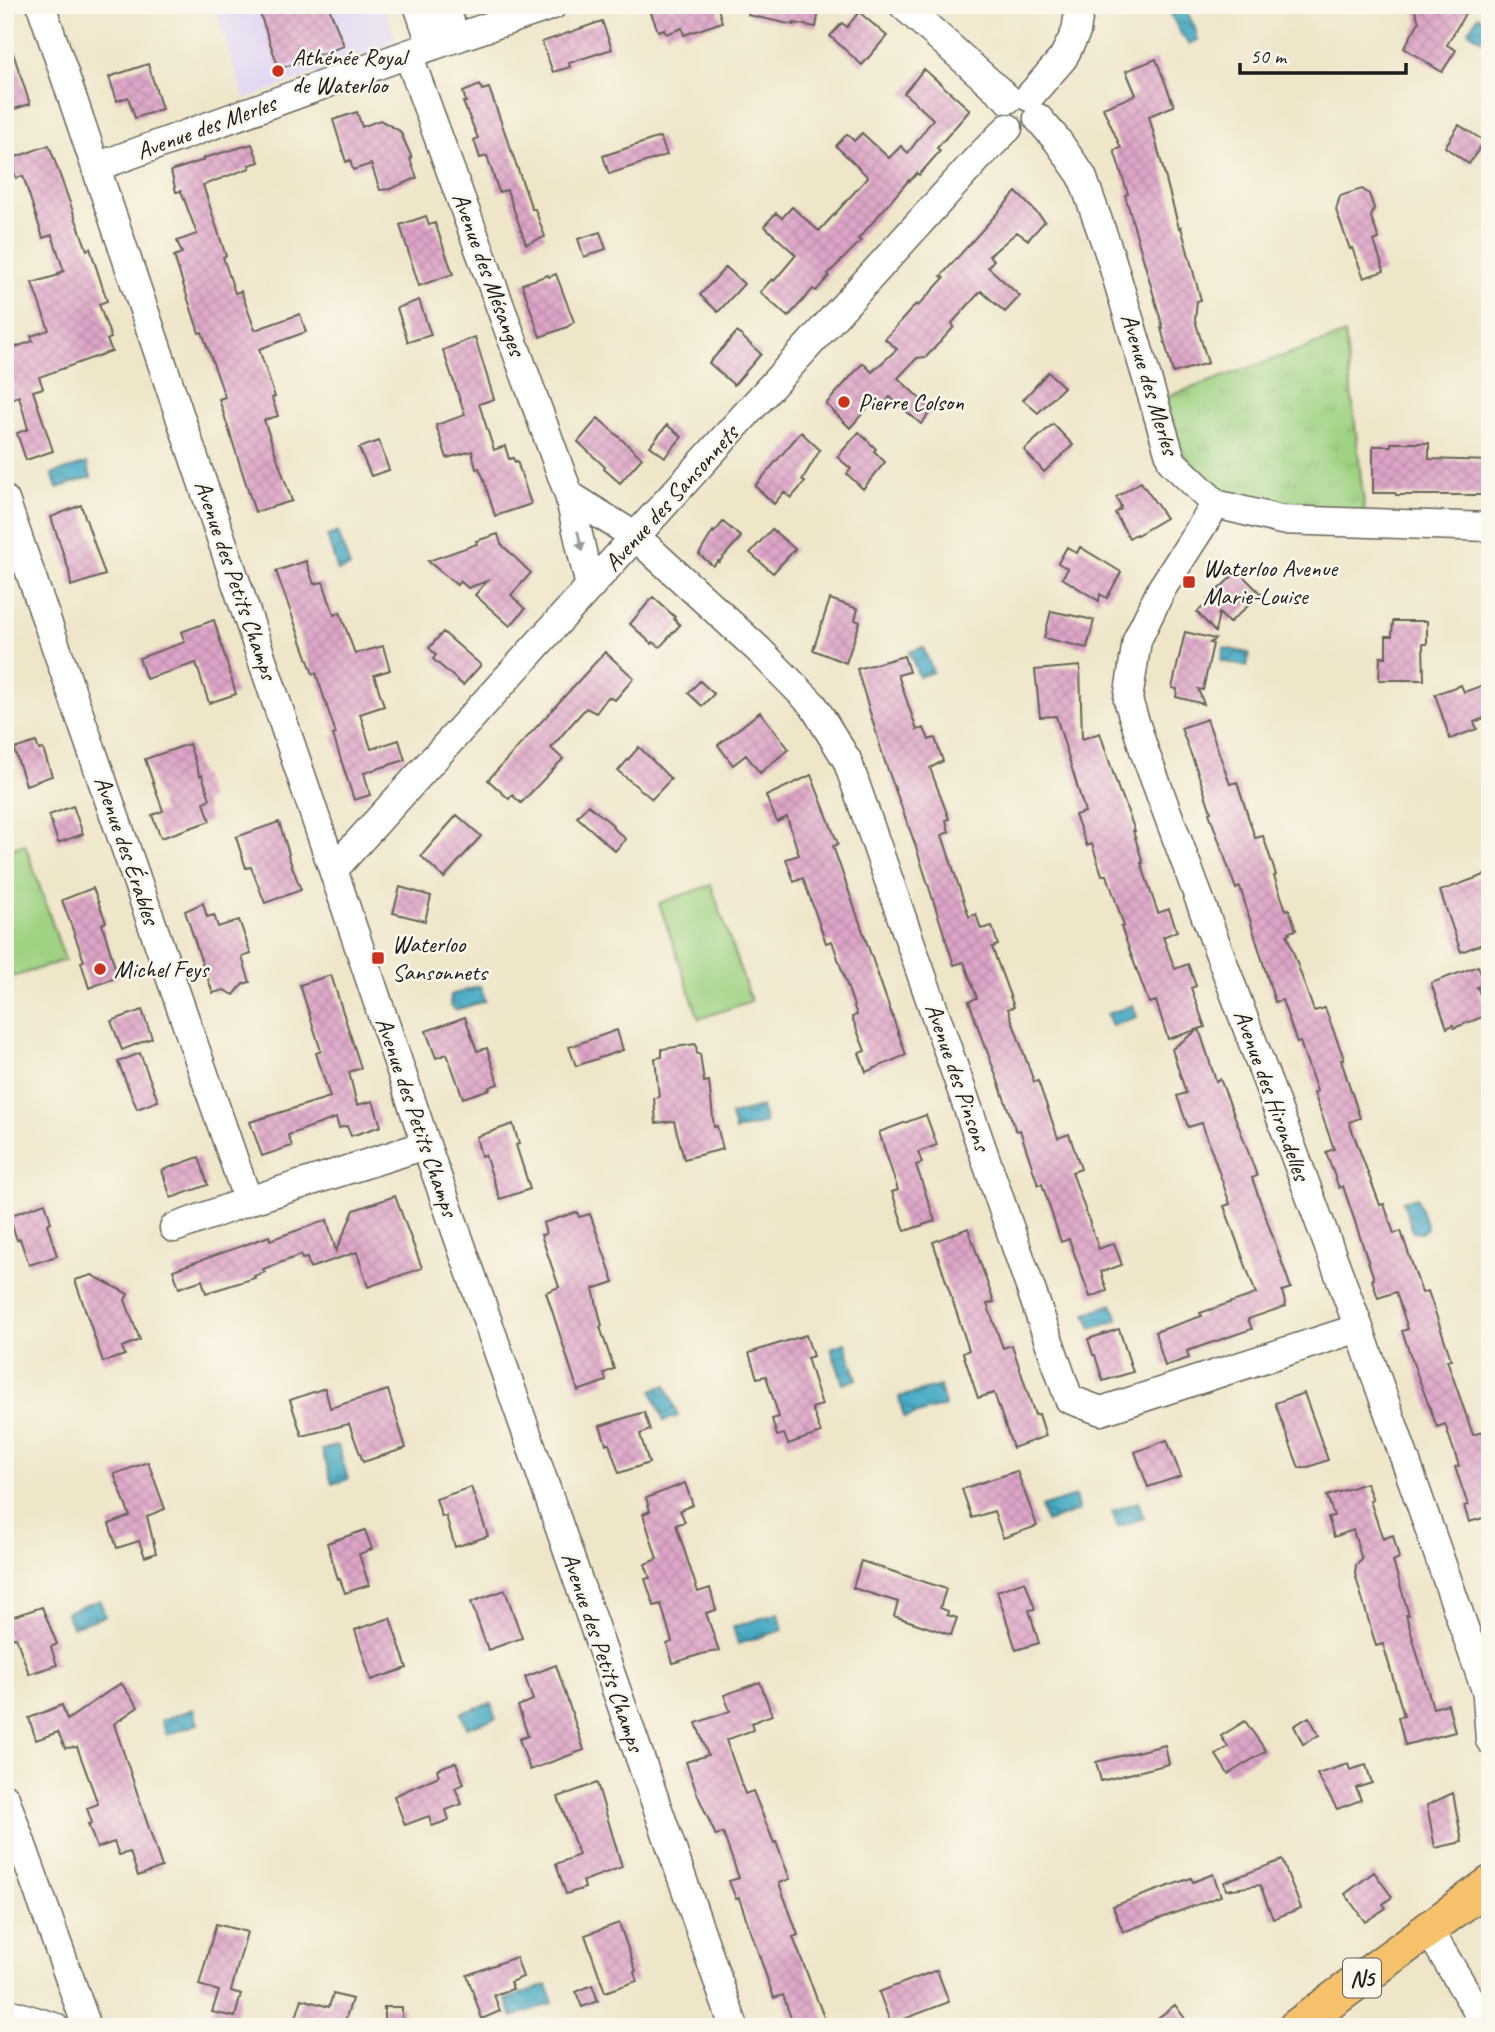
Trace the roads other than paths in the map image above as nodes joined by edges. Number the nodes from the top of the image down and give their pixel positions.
1 (41, 5) edge
2 (418, 5) edge
3 (444, 5) edge
4 (553, 5) edge
5 (904, 5) edge
6 (1080, 5) edge
7 (432, 46) junction
8 (1025, 105) junction
9 (96, 167) junction
10 (569, 495) junction
11 (5, 500) edge
12 (1216, 504) junction
13 (1490, 527) edge
14 (636, 537) junction
15 (590, 587) junction
16 (334, 869) junction
17 (426, 1145) junction
18 (248, 1200) junction
19 (174, 1228) dead end
20 (1359, 1328) junction
21 (1488, 1700) edge
22 (1490, 1740) edge
23 (5, 1798) edge
24 (1490, 1884) edge
25 (1428, 1928) junction
26 (5, 2012) edge
27 (54, 2027) edge
28 (87, 2027) edge
29 (734, 2027) edge
30 (1296, 2027) edge
31 (1487, 2027) edge

1 - 9 street, Avenue des Petits Champs
2 - 7 street, Avenue des Mésanges
3 - 7 street, Avenue des Mésanges
4 - 7 street, Avenue des Merles
5 - 8 street, Avenue des Merles
6 - 8 street
7 - 9 street, Avenue des Merles
7 - 10 street, Avenue des Mésanges
8 - 12 street, Avenue des Merles
8 - 14 street, Avenue des Sansonnets
9 - 16 street, Avenue des Petits Champs
10 - 14 street
10 -> 15 street, Avenue des Mésanges
11 - 18 street, Avenue des Érables
12 - 13 street, Avenue des Merles
12 - 20 street, Avenue des Hirondelles
14 - 15 street, Avenue des Sansonnets
14 - 20 street, Avenue des Pinsons
15 - 16 street, Avenue des Sansonnets
16 - 17 street, Avenue des Petits Champs
17 - 18 street
17 - 29 street, Avenue des Petits Champs
18 - 19 street
20 - 21 street, Avenue des Hirondelles
21 - 22 street, Avenue des Hirondelles
23 - 28 street
24 - 25 main road, N5
25 - 30 main road, N5
25 - 31 street
26 - 27 street

